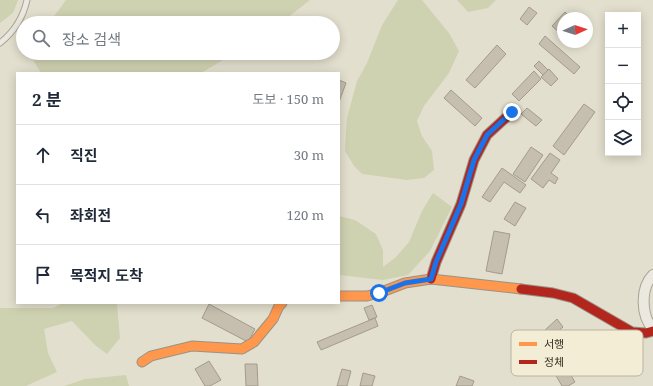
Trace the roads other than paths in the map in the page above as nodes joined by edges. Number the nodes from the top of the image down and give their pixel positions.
1 (27, 0) edge
2 (22, 16) edge
3 (16, 26) edge
4 (0, 43) edge
5 (512, 112) dead end
6 (653, 275) edge
7 (431, 279) junction
8 (340, 296) edge
9 (281, 304) edge
10 (629, 330) edge
11 (653, 330) edge
12 (643, 333) edge
13 (142, 362) dead end

1 - 2 lane
3 - 4 lane
5 - 7 street
6 - 11 street
7 - 8 street
7 - 10 street
9 - 13 street
11 - 12 street

